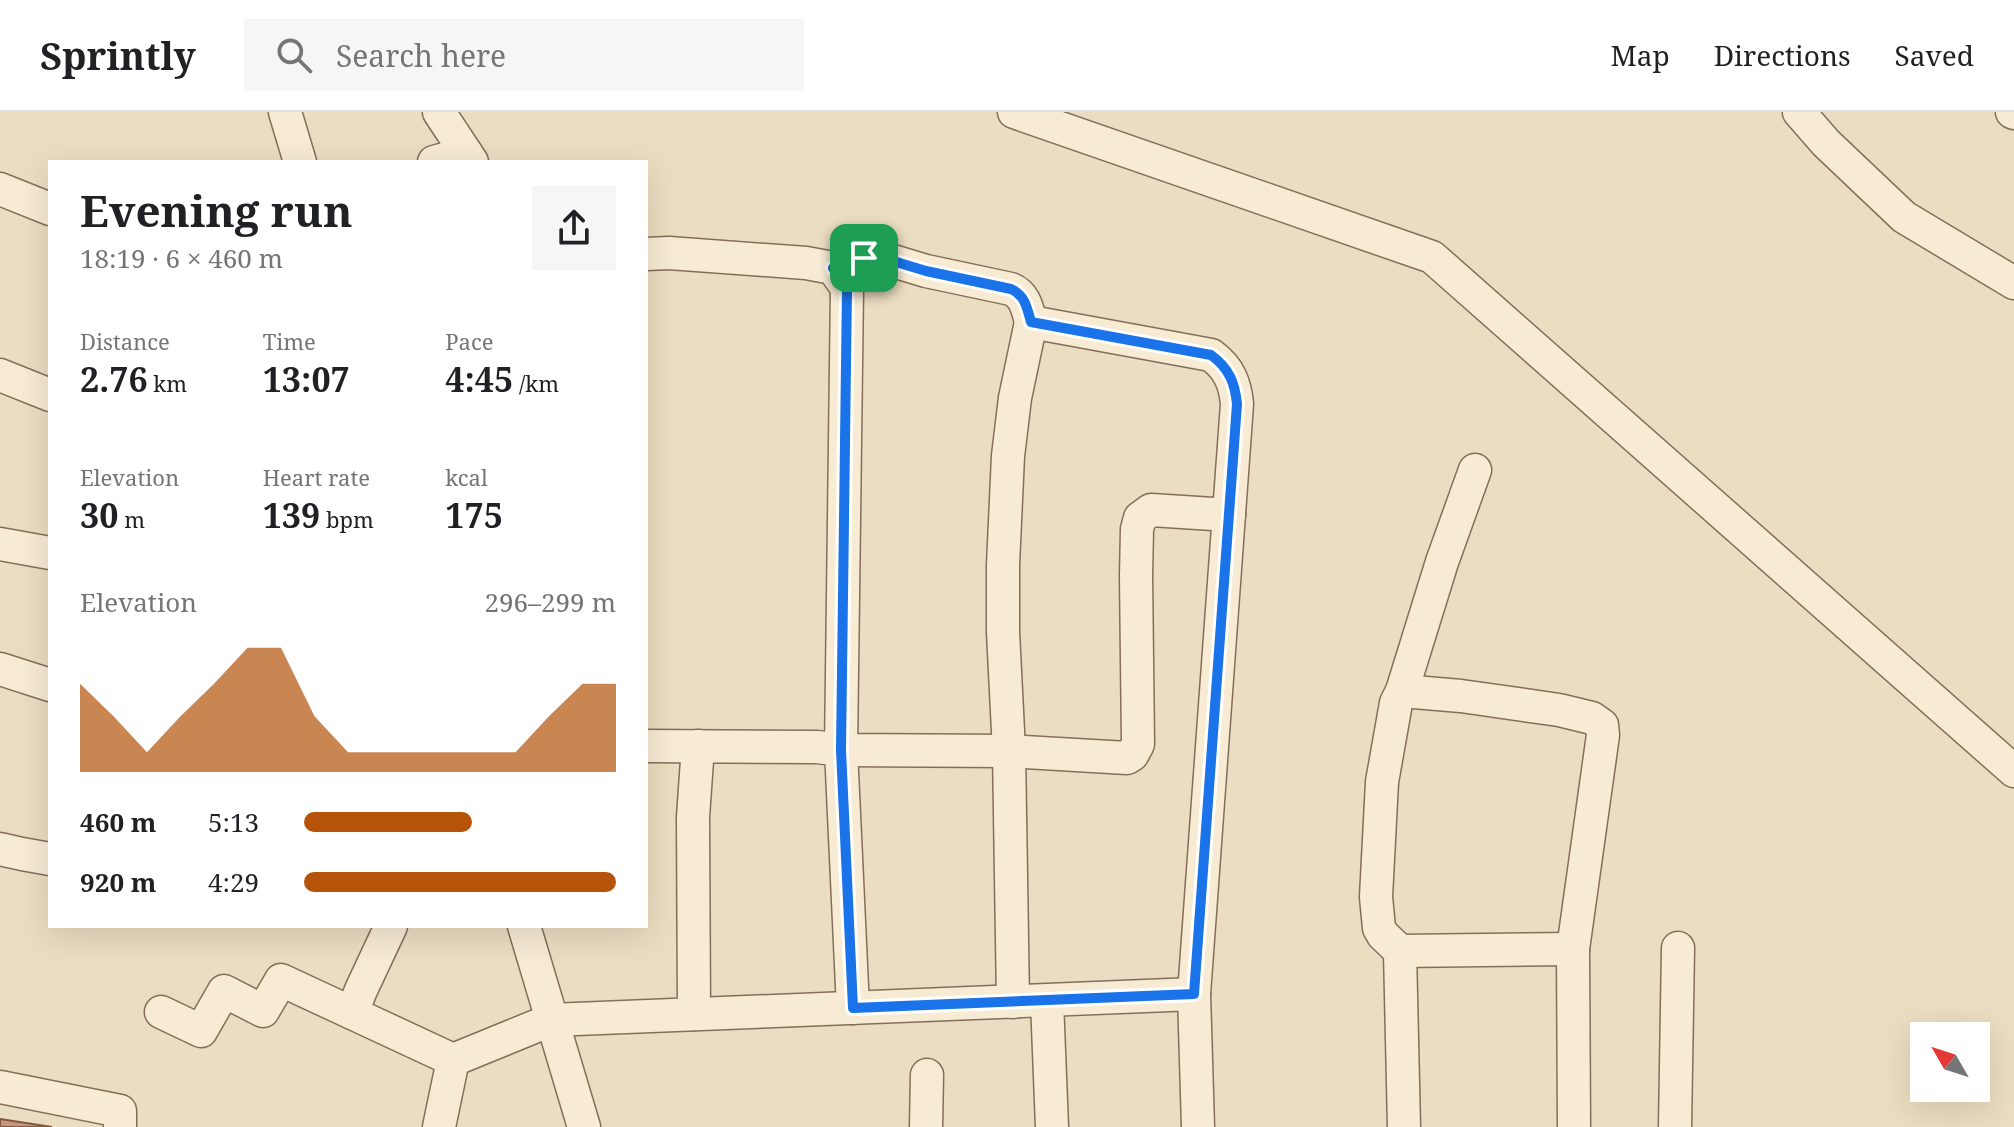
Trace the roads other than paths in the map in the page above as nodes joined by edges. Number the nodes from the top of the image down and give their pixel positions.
1 (285, 112) edge
2 (439, 112) edge
3 (1014, 112) edge
4 (1799, 112) edge
5 (469, 157) edge
6 (299, 160) edge
7 (448, 160) edge
8 (0, 189) edge
9 (48, 208) edge
10 (648, 254) edge
11 (833, 268) junction
12 (2014, 283) edge
13 (1031, 322) junction
14 (0, 375) edge
15 (48, 394) edge
16 (1475, 470) dead end
17 (1229, 515) junction
18 (0, 544) edge
19 (48, 553) edge
20 (0, 669) edge
21 (48, 684) edge
22 (1402, 691) junction
23 (648, 746) edge
24 (698, 746) junction
25 (841, 750) junction
26 (1009, 751) junction
27 (2014, 771) edge
28 (0, 849) edge
29 (48, 859) edge
30 (525, 928) edge
31 (383, 929) edge
32 (1678, 948) dead end
33 (1573, 949) junction
34 (1400, 951) junction
35 (1194, 994) junction
36 (1047, 1001) junction
37 (1013, 1002) junction
38 (853, 1008) junction
39 (161, 1012) dead end
40 (352, 1013) junction
41 (694, 1014) junction
42 (551, 1020) junction
43 (453, 1060) junction
44 (927, 1075) dead end
45 (0, 1087) edge
46 (120, 1127) edge
47 (439, 1127) edge
48 (584, 1127) edge
49 (926, 1127) edge
50 (1052, 1127) edge
51 (1198, 1127) edge
52 (1404, 1127) edge
53 (1574, 1127) edge
54 (1675, 1127) edge

1 - 6 street
2 - 5 street
3 - 27 street
4 - 12 street
5 - 7 street
8 - 9 street
10 - 11 street
11 - 13 street
11 - 25 street
13 - 17 street
13 - 26 street
14 - 15 street
16 - 22 street
17 - 26 street
17 - 35 street
18 - 19 street
20 - 21 street
22 - 33 street
22 - 34 street
23 - 24 street
24 - 25 street
24 - 41 street
25 - 26 street
25 - 38 street
26 - 37 street
28 - 29 street
30 - 42 street
31 - 40 street
32 - 54 street
33 - 34 street
33 - 53 street
34 - 52 street
35 - 36 street
35 - 51 street
36 - 37 street
36 - 50 street
37 - 38 street
38 - 41 street
39 - 40 street
40 - 43 street
41 - 42 street
42 - 43 street
42 - 48 street
43 - 47 street
44 - 49 street
45 - 46 street

